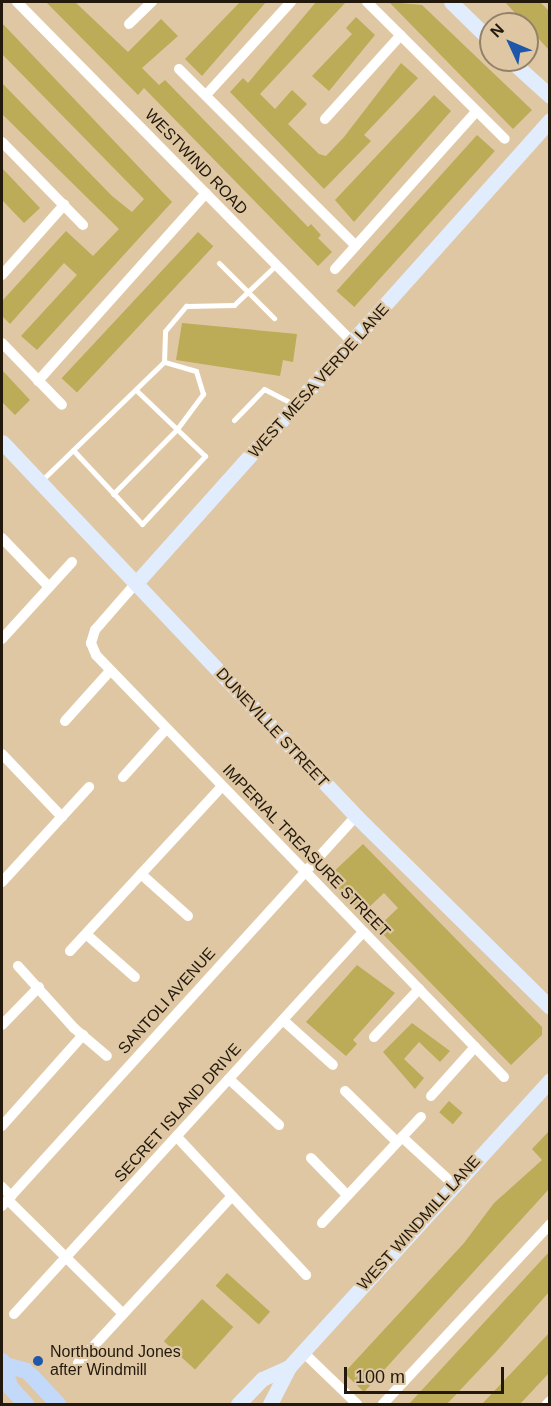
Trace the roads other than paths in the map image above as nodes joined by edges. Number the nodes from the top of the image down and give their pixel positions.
1 (17, 2) edge
2 (152, 2) edge
3 (291, 2) edge
4 (367, 2) edge
5 (451, 2) edge
6 (129, 24) dead end
7 (479, 29) edge
8 (401, 35) junction
9 (179, 69) dead end
10 (523, 72) edge
11 (206, 95) junction
12 (549, 96) edge
13 (477, 111) junction
14 (325, 119) dead end
15 (549, 120) edge
16 (505, 139) dead end
17 (2, 142) edge
18 (206, 193) junction
19 (64, 206) junction
20 (83, 225) dead end
21 (356, 246) junction
22 (219, 263) dead end
23 (276, 265) junction
24 (335, 269) dead end
25 (2, 275) edge
26 (248, 292) junction
27 (273, 318) dead end
28 (2, 344) edge
29 (354, 344) junction
30 (164, 362) junction
31 (38, 381) junction
32 (137, 391) junction
33 (62, 405) dead end
34 (296, 407) junction
35 (234, 420) dead end
36 (177, 429) junction
37 (2, 442) edge
38 (73, 450) junction
39 (40, 483) junction
40 (114, 494) junction
41 (2, 538) edge
42 (72, 562) dead end
43 (136, 583) junction
44 (49, 587) junction
45 (2, 639) edge
46 (91, 643) joint
47 (110, 671) junction
48 (65, 721) dead end
49 (166, 729) junction
50 (2, 754) edge
51 (123, 777) dead end
52 (222, 786) junction
53 (89, 787) dead end
54 (356, 816) junction
55 (62, 817) junction
56 (305, 872) junction
57 (141, 874) junction
58 (2, 882) edge
59 (188, 916) dead end
60 (363, 932) junction
61 (86, 934) junction
62 (70, 951) dead end
63 (18, 966) dead end
64 (135, 977) dead end
65 (39, 987) junction
66 (419, 989) junction
67 (549, 1007) edge
68 (283, 1020) junction
69 (2, 1025) edge
70 (83, 1035) junction
71 (374, 1038) dead end
72 (475, 1047) junction
73 (107, 1056) dead end
74 (333, 1065) dead end
75 (504, 1077) dead end
76 (229, 1079) junction
77 (547, 1089) edge
78 (345, 1091) dead end
79 (431, 1096) dead end
80 (421, 1117) dead end
81 (279, 1125) dead end
82 (2, 1126) edge
83 (177, 1137) junction
84 (400, 1139) junction
85 (311, 1158) dead end
86 (453, 1184) junction
87 (2, 1187) edge
88 (347, 1195) junction
89 (232, 1196) junction
90 (7, 1201) edge
91 (322, 1223) dead end
92 (549, 1224) edge
93 (67, 1257) junction
94 (306, 1275) dead end
95 (14, 1314) dead end
96 (123, 1314) junction
97 (303, 1352) junction
98 (3, 1363) edge
99 (78, 1363) dead end
100 (289, 1367) junction
101 (26, 1404) edge
102 (58, 1404) edge
103 (238, 1404) edge
104 (270, 1404) edge
105 (357, 1404) edge
106 (383, 1404) edge

1 - 18 street, WESTWIND ROAD
2 - 6 street
3 - 11 street
4 - 8 street
5 - 7 street
8 - 13 street
8 - 14 street
9 - 11 street
10 - 12 street
11 - 21 street
13 - 16 street
13 - 21 street
15 - 29 street, WEST MESA VERDE LANE
17 - 19 street
18 - 23 street, WESTWIND ROAD
18 - 31 street
19 - 20 street
19 - 25 street
21 - 24 street
22 - 26 lane
23 - 26 lane
23 - 29 street, WESTWIND ROAD
26 - 27 lane
26 - 30 lane
28 - 31 street
29 - 34 street, WEST MESA VERDE LANE
30 - 32 lane
30 - 36 lane
31 - 33 street
32 - 36 lane
32 - 38 lane
34 - 35 lane
34 - 43 street, WEST MESA VERDE LANE
36 - 40 lane
36 - 40 lane
37 - 39 street, DUNEVILLE STREET
38 - 39 lane
38 - 40 lane
39 - 43 street, DUNEVILLE STREET
41 - 44 street
42 - 44 street
43 - 46 street, WEST MESA VERDE LANE
43 - 54 street, DUNEVILLE STREET
44 - 45 street
46 - 47 street, IMPERIAL TREASURE STREET
47 - 48 street
47 - 49 street, IMPERIAL TREASURE STREET
49 - 51 street
49 - 52 street, IMPERIAL TREASURE STREET
50 - 55 street
52 - 56 street, IMPERIAL TREASURE STREET
52 - 57 street
53 - 55 street
54 - 56 street, SANTOLI AVENUE
54 - 67 street, DUNEVILLE STREET
55 - 58 street
56 - 60 street, IMPERIAL TREASURE STREET
56 - 90 street, SANTOLI AVENUE
57 - 59 street
57 - 61 street
60 - 66 street, IMPERIAL TREASURE STREET
60 - 68 street, SECRET ISLAND DRIVE
61 - 62 street
61 - 64 street
63 - 65 street
65 - 69 street
65 - 70 street
66 - 71 street
66 - 72 street, IMPERIAL TREASURE STREET
68 - 74 street
68 - 76 street, SECRET ISLAND DRIVE
70 - 73 street
70 - 82 street
72 - 75 street, IMPERIAL TREASURE STREET
72 - 79 street
76 - 81 street
76 - 83 street, SECRET ISLAND DRIVE
77 - 86 street, WEST WINDMILL LANE
78 - 84 street
80 - 84 street
83 - 89 street
83 - 93 street, SECRET ISLAND DRIVE
84 - 86 street
84 - 88 street
85 - 88 street
86 - 97 street, WEST WINDMILL LANE
87 - 90 street
88 - 91 street
89 - 94 street
89 - 96 street
90 - 93 street
92 - 106 street
93 - 95 street, SECRET ISLAND DRIVE
93 - 96 street
96 - 99 street
97 - 100 street, WEST WINDMILL LANE
97 - 105 street
98 - 101 main road
98 - 102 main road
100 - 103 street, WEST WINDMILL LANE
100 - 104 street, WEST WINDMILL LANE

